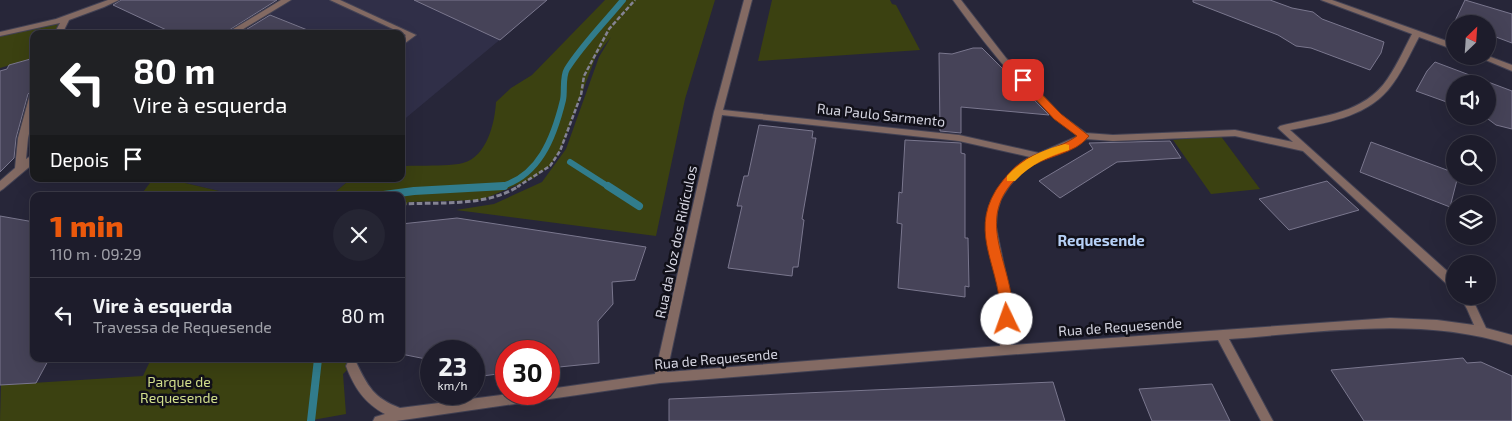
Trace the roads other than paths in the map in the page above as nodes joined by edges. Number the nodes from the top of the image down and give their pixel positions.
1 (115, 0) edge
2 (287, 0) edge
3 (334, 0) edge
4 (748, 0) edge
5 (957, 0) edge
6 (1324, 0) edge
7 (66, 18) junction
8 (60, 30) edge
9 (236, 30) edge
10 (401, 30) edge
11 (405, 32) edge
12 (0, 34) edge
13 (1417, 34) junction
14 (405, 41) edge
15 (1446, 44) edge
16 (1496, 62) edge
17 (1512, 68) edge
18 (30, 110) edge
19 (718, 112) junction
20 (1084, 136) junction
21 (1306, 149) junction
22 (1038, 156) junction
23 (30, 160) edge
24 (20, 168) junction
25 (0, 187) edge
26 (1446, 276) edge
27 (1471, 305) edge
28 (1480, 329) junction
29 (1221, 335) junction
30 (1512, 340) edge
31 (1005, 350) junction
32 (352, 366) dead end
33 (660, 378) junction
34 (560, 392) edge
35 (495, 401) edge
36 (400, 414) junction
37 (379, 421) edge
38 (1267, 421) edge

1 - 7 street
2 - 9 street
3 - 10 street
4 - 19 street, Rua da Voz dos Ridículos
5 - 20 street
6 - 13 street
7 - 8 street
7 - 12 street
11 - 14 street
13 - 15 street
13 - 21 street
16 - 17 street
18 - 24 street
19 - 22 street, Rua Paulo Sarmento
19 - 33 street, Rua da Voz dos Ridículos
20 - 21 street
20 - 22 street
21 - 26 street
22 - 31 street
23 - 24 street
24 - 25 street
27 - 28 street
28 - 29 street, Rua de Requesende
28 - 30 street, Rua de Requesende
29 - 31 street, Rua de Requesende
29 - 38 street
31 - 33 street, Rua de Requesende
32 - 36 street
33 - 34 street, Rua de Requesende
35 - 36 street, Rua de Requesende
36 - 37 street, Rua de Requesende

